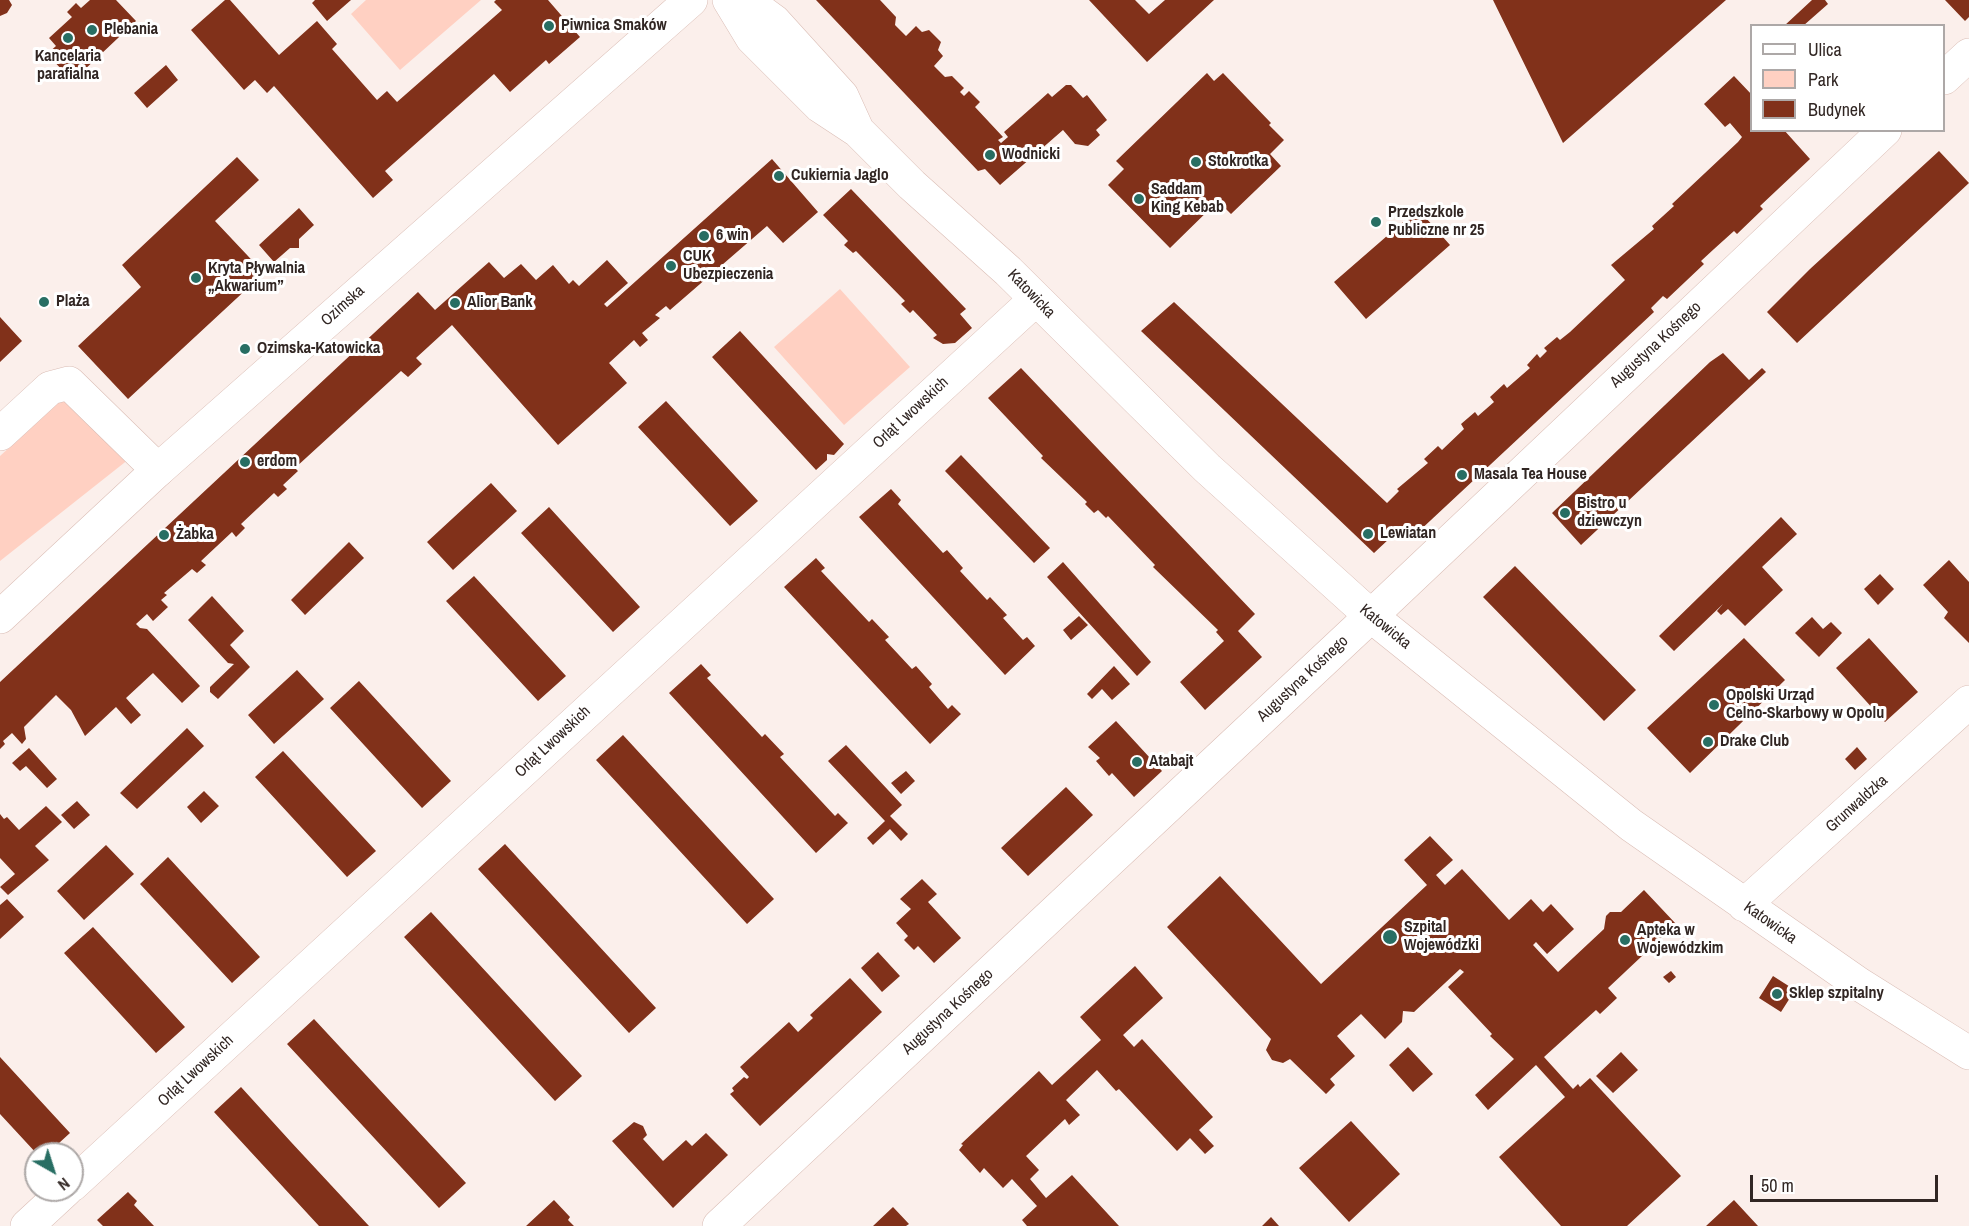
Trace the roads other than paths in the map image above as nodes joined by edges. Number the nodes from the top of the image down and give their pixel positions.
1 (691, 0) edge
2 (729, 0) edge
3 (746, 0) edge
4 (1969, 55) edge
5 (1945, 77) edge
6 (858, 131) junction
7 (1883, 132) edge
8 (1035, 300) junction
9 (0, 434) edge
10 (158, 470) junction
11 (0, 616) edge
12 (1371, 616) junction
13 (1969, 702) edge
14 (1744, 905) junction
15 (1969, 1053) edge
16 (84, 1174) edge
17 (53, 1202) edge
18 (27, 1226) edge
19 (718, 1226) edge

1 - 10 street, Ozimska
2 - 6 street, Katowicka
3 - 6 street, Katowicka
4 - 5 street
6 - 8 street, Katowicka
7 - 12 street, Augustyna Kośnego
8 - 12 street, Katowicka
8 - 16 street, Orląt Lwowskich
9 - 10 street
10 - 11 street, Ozimska
12 - 14 street, Katowicka
12 - 19 street, Augustyna Kośnego
13 - 14 street, Grunwaldzka
14 - 15 street, Katowicka
17 - 18 street

